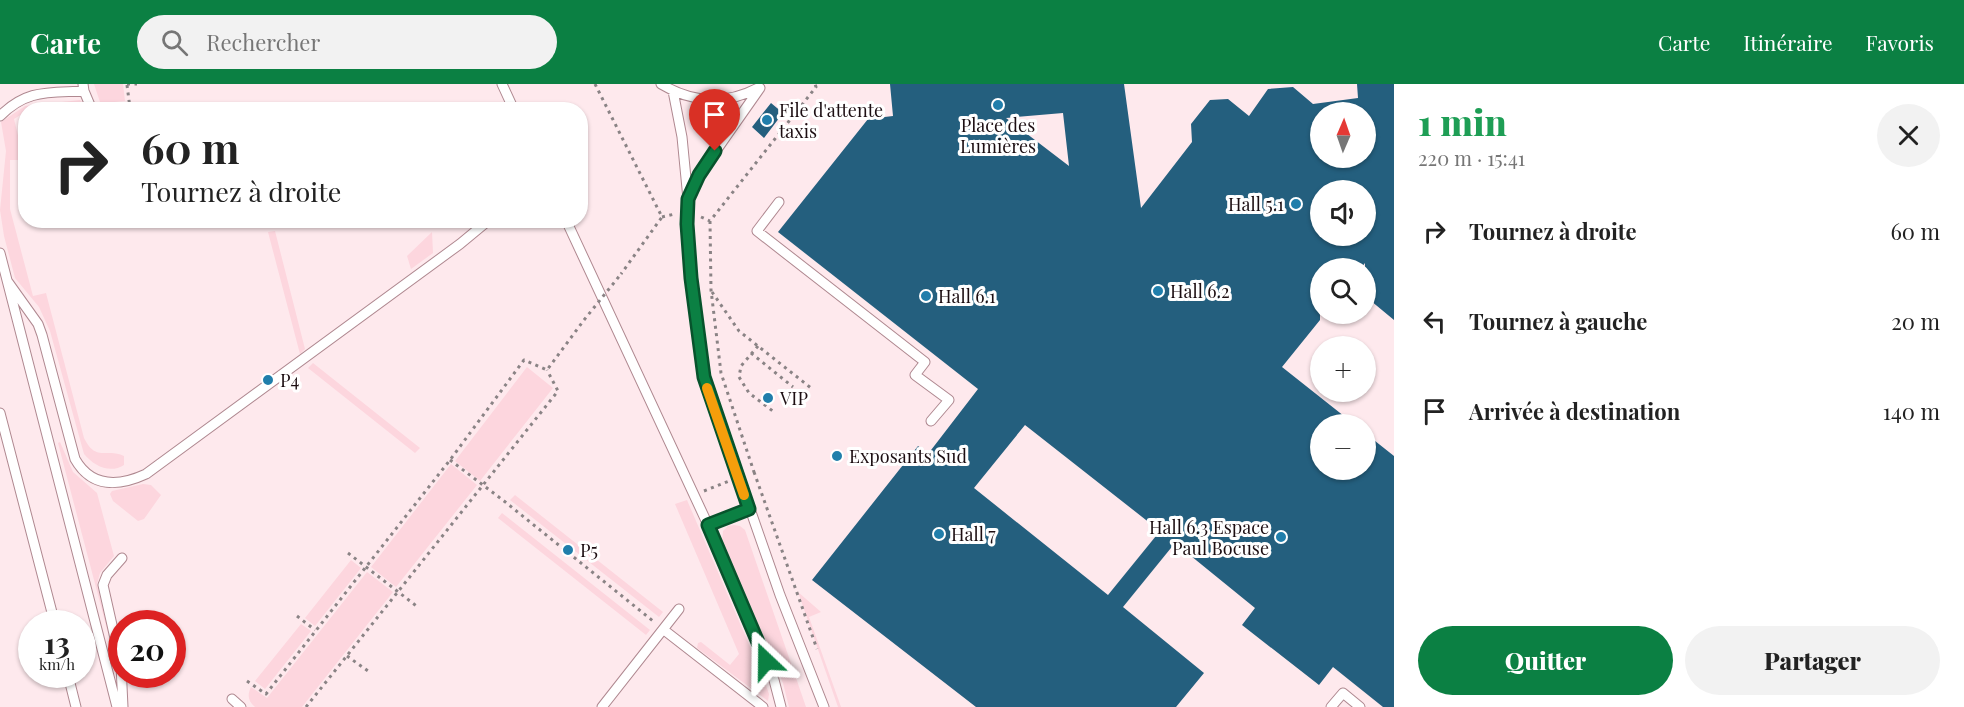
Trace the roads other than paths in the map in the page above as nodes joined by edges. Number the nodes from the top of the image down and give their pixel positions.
1 (502, 84) edge
2 (662, 84) edge
3 (761, 86) edge
4 (84, 87) edge
5 (673, 91) junction
6 (89, 102) edge
7 (509, 102) edge
8 (0, 116) edge
9 (688, 199) junction
10 (779, 202) dead end
11 (478, 228) edge
12 (570, 228) edge
13 (0, 254) edge
14 (8, 282) junction
15 (0, 413) edge
16 (931, 421) dead end
17 (749, 509) junction
18 (708, 525) junction
19 (122, 558) dead end
20 (679, 609) dead end
21 (51, 610) edge
22 (664, 630) junction
23 (71, 688) edge
24 (232, 699) dead end
25 (76, 707) edge
26 (117, 707) edge
27 (123, 707) edge
28 (241, 707) edge
29 (603, 707) edge
30 (763, 707) edge
31 (781, 707) edge
32 (824, 707) edge
33 (1331, 707) edge
34 (1360, 707) edge

1 - 7 lane
2 - 5 lane
3 - 5 lane
3 - 9 lane
4 - 6 lane
4 - 8 lane
5 - 9 lane
9 - 17 lane
10 - 16 lane
11 - 14 lane
12 - 18 lane
13 - 14 lane
14 - 26 lane
15 - 21 lane
17 - 18 lane
17 - 32 lane
18 - 31 lane
19 - 27 lane
20 - 22 lane
22 - 29 lane
22 - 30 lane
23 - 25 lane
24 - 28 lane
33 - 34 lane

